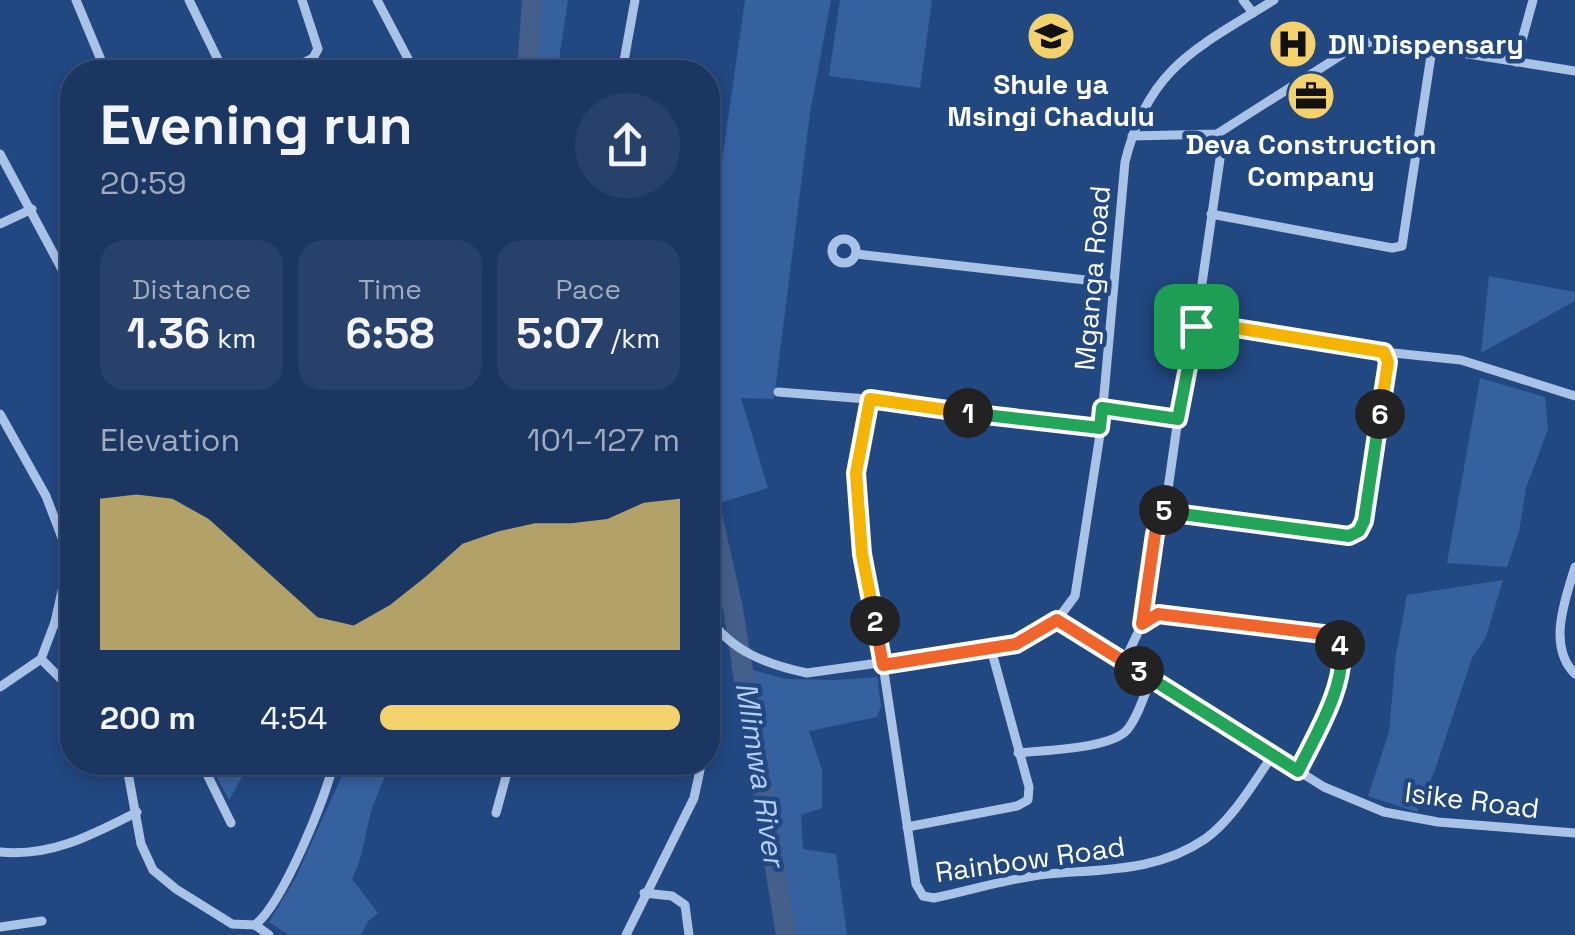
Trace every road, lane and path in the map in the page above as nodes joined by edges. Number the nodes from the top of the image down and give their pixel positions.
1 (76, 0) edge
2 (189, 0) edge
3 (302, 0) edge
4 (376, 0) edge
5 (636, 0) edge
6 (1243, 0) edge
7 (1274, 0) edge
8 (1533, 0) edge
9 (1253, 13) junction
10 (1432, 49) junction
11 (101, 60) edge
12 (218, 60) edge
13 (309, 60) edge
14 (408, 60) edge
15 (624, 60) edge
16 (1516, 62) junction
17 (1575, 71) edge
18 (1217, 134) junction
19 (1132, 136) junction
20 (0, 154) edge
21 (32, 209) junction
22 (1212, 214) junction
23 (0, 224) edge
24 (856, 254) dead end
25 (60, 264) edge
26 (1112, 282) junction
27 (1196, 326) junction
28 (1384, 352) junction
29 (778, 392) dead end
30 (1575, 396) edge
31 (870, 399) junction
32 (1102, 408) junction
33 (0, 414) edge
34 (1178, 419) junction
35 (1100, 428) junction
36 (13, 437) junction
37 (0, 444) edge
38 (1169, 504) junction
39 (60, 533) edge
40 (1575, 567) edge
41 (60, 602) edge
42 (1057, 620) junction
43 (60, 621) edge
44 (56, 622) junction
45 (1142, 624) junction
46 (720, 631) edge
47 (990, 650) junction
48 (41, 659) junction
49 (1124, 662) junction
50 (883, 665) junction
51 (1575, 674) edge
52 (60, 678) edge
53 (1152, 679) junction
54 (0, 686) edge
55 (1018, 753) junction
56 (1273, 755) junction
57 (1298, 771) junction
58 (129, 775) edge
59 (207, 775) edge
60 (329, 775) edge
61 (506, 775) edge
62 (699, 775) edge
63 (137, 812) junction
64 (496, 814) dead end
65 (231, 823) dead end
66 (908, 827) junction
67 (1575, 833) edge
68 (0, 852) edge
69 (644, 893) junction
70 (42, 921) dead end
71 (255, 925) junction
72 (0, 927) edge
73 (269, 935) edge
74 (626, 935) edge
75 (689, 935) edge

1 - 11 street
2 - 12 street
3 - 13 street
4 - 14 street
5 - 15 street
6 - 9 street
7 - 9 street, Mganga Road
8 - 16 street
9 - 19 street, Mganga Road
10 - 16 street
10 - 18 street
10 - 22 street
16 - 17 street
18 - 19 street
18 - 22 street
19 - 26 street, Mganga Road
20 - 21 street
21 - 23 street
21 - 25 street
22 - 27 street
24 - 26 street
26 - 32 street, Mganga Road
27 - 28 street
27 - 34 street
28 - 30 street
28 - 38 street
29 - 31 street
31 - 35 street
31 - 50 street, Rainbow Road
32 - 34 street
32 - 35 street, Mganga Road
33 - 36 street
34 - 38 street
35 - 42 street, Mganga Road
36 - 37 street
36 - 39 street
38 - 45 street
40 - 51 street
41 - 44 street
42 - 47 street
42 - 49 street, Isike Road
43 - 44 street
44 - 48 street
45 - 49 street
45 - 57 street
46 - 50 street
47 - 50 street
47 - 55 street
48 - 52 street
48 - 54 street
49 - 53 street, Isike Road
50 - 66 street, Rainbow Road
53 - 55 street
53 - 56 street, Isike Road
55 - 66 street
56 - 57 street, Isike Road
56 - 66 street, Rainbow Road
57 - 67 street, Isike Road
58 - 63 street
59 - 65 street
60 - 71 street
61 - 64 street
62 - 69 street
63 - 68 street
63 - 71 street
69 - 74 street
69 - 75 street
70 - 72 street
71 - 73 street

